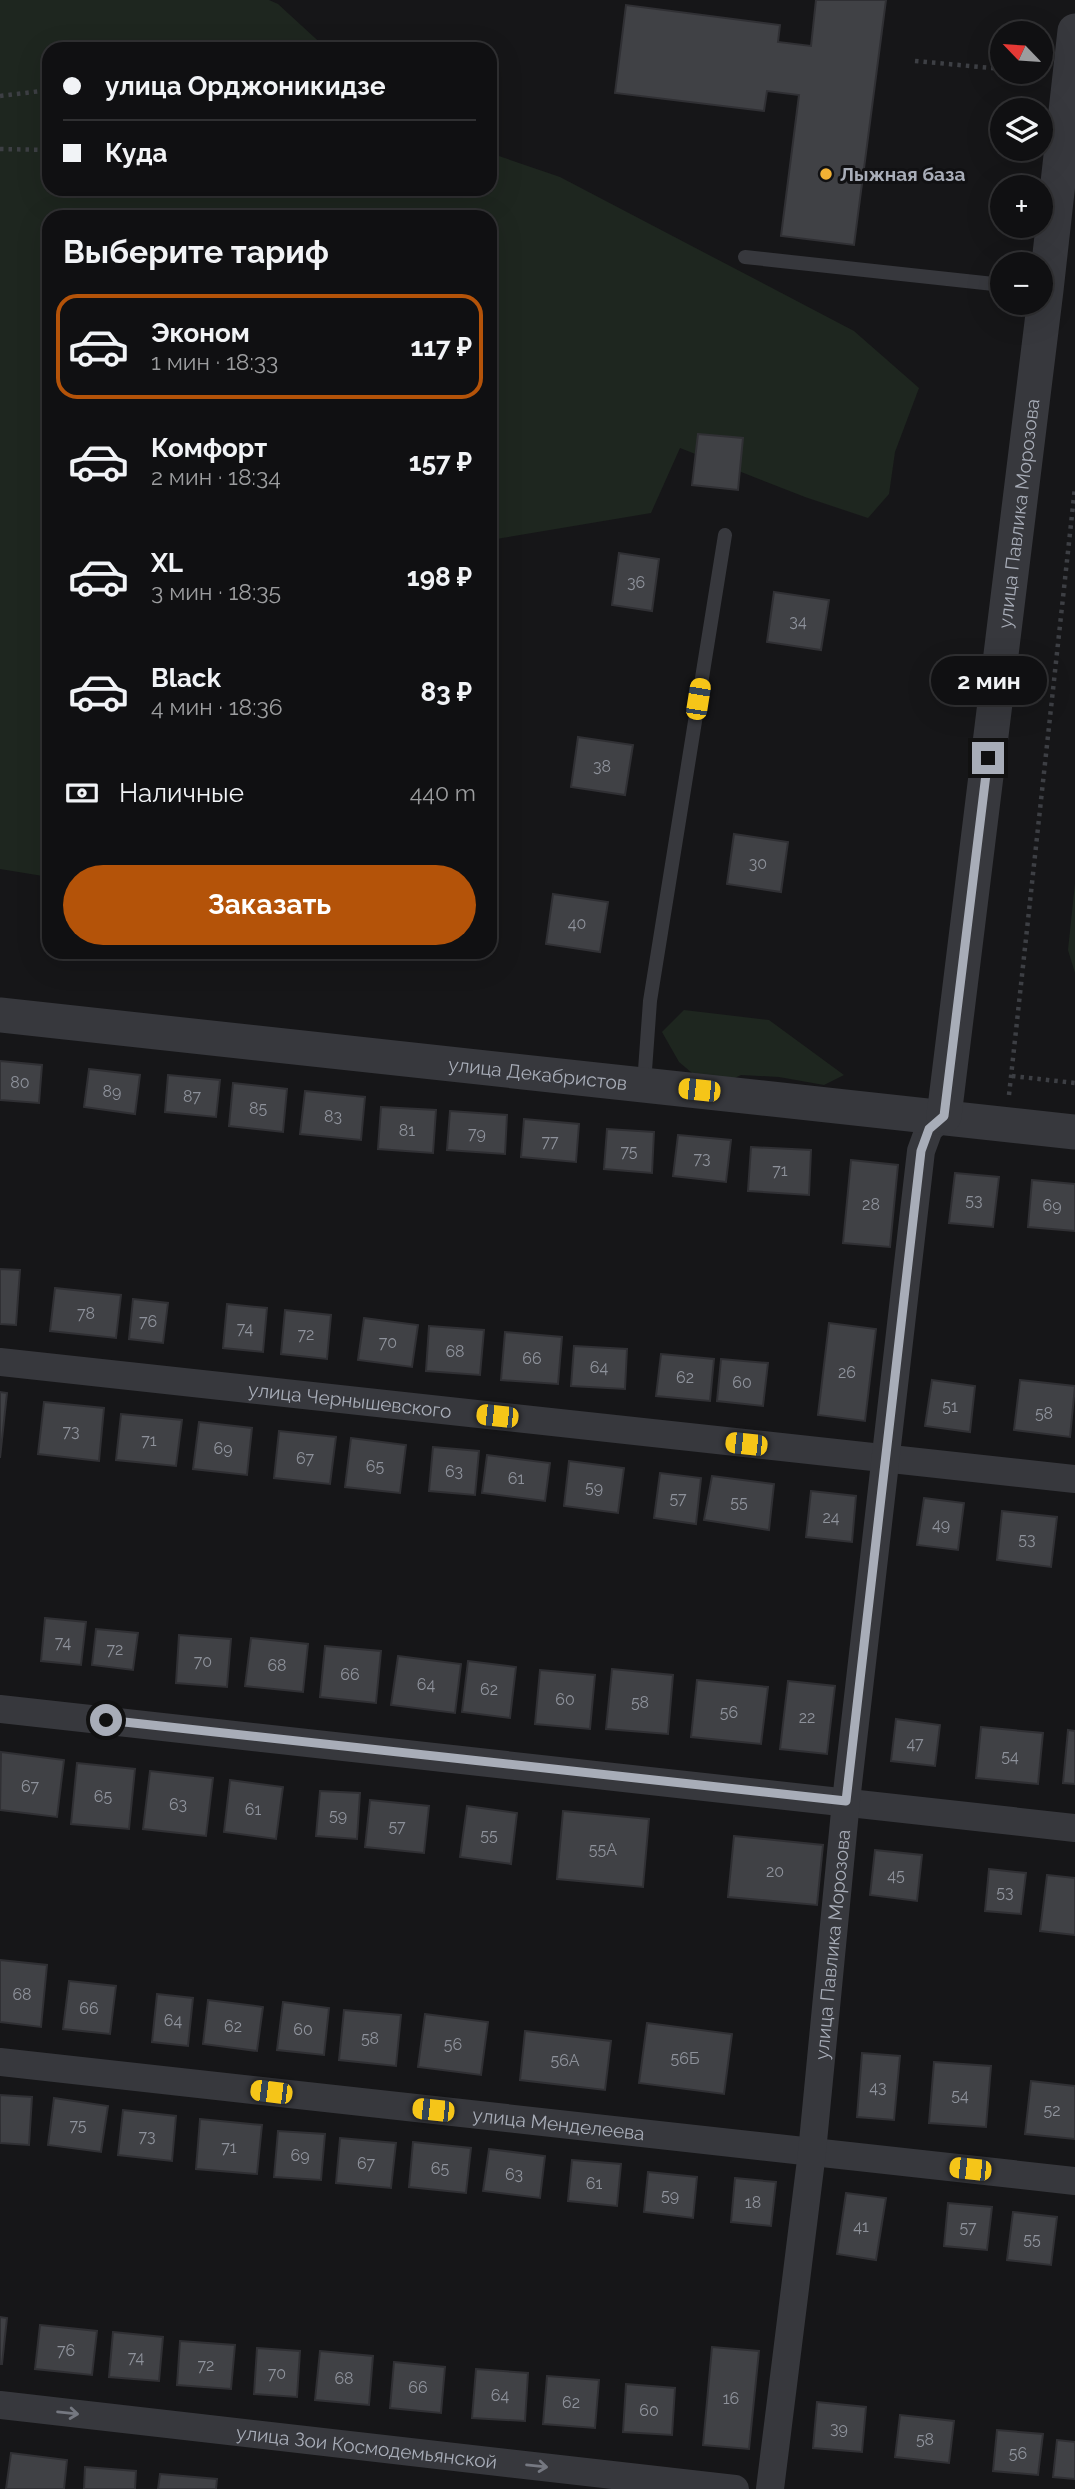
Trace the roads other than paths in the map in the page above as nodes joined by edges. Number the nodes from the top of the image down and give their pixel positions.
1 (1075, 31) edge
2 (1048, 252) edge
3 (745, 257) dead end
4 (990, 284) edge
5 (1040, 315) edge
6 (725, 535) dead end
7 (0, 1015) edge
8 (644, 1084) junction
9 (944, 1116) junction
10 (1075, 1132) edge
11 (0, 1362) edge
12 (884, 1459) junction
13 (1075, 1479) edge
14 (0, 1709) edge
15 (846, 1801) junction
16 (1075, 1828) edge
17 (0, 2062) edge
18 (812, 2152) junction
19 (1075, 2180) edge
20 (0, 2405) edge
21 (735, 2489) edge
22 (770, 2489) edge

1 - 2 street, улица Павлика Морозова
3 - 4 lane
5 - 9 street, улица Павлика Морозова
6 - 8 lane
7 - 8 street, улица Декабристов
8 - 9 street, улица Декабристов
9 - 10 street, улица Декабристов
9 - 12 street, улица Павлика Морозова
11 - 12 street, улица Чернышевского
12 - 13 street, улица Чернышевского
12 - 15 street, улица Павлика Морозова
14 - 15 street
15 - 16 street
15 - 18 street, улица Павлика Морозова
17 - 18 street, улица Менделеева
18 - 19 street, улица Менделеева
18 - 22 street, улица Павлика Морозова
20 -> 21 street, улица Зои Космодемьянской

